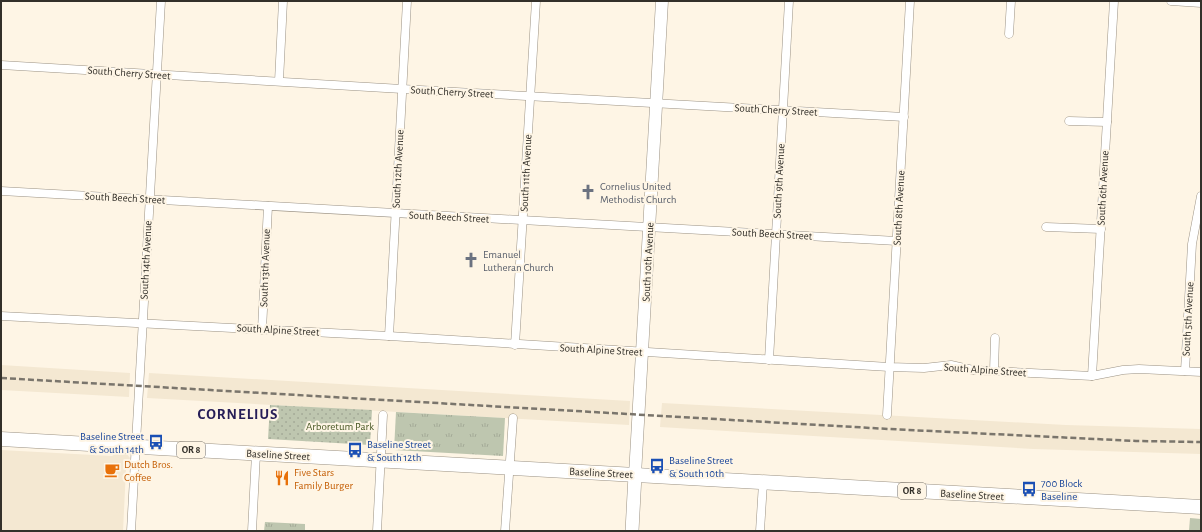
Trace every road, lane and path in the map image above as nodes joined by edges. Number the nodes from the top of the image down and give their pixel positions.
1 (161, 1) edge
2 (283, 1) edge
3 (407, 1) edge
4 (536, 1) edge
5 (662, 1) edge
6 (789, 1) edge
7 (910, 1) edge
8 (1011, 1) edge
9 (1114, 1) edge
10 (1171, 1) edge
11 (1201, 2) edge
12 (1009, 34) dead end
13 (1, 64) edge
14 (157, 75) junction
15 (279, 81) junction
16 (402, 89) junction
17 (530, 96) junction
18 (656, 104) junction
19 (783, 110) junction
20 (904, 117) junction
21 (1069, 121) dead end
22 (1107, 122) junction
23 (1, 191) edge
24 (1201, 196) edge
25 (150, 199) junction
26 (268, 206) junction
27 (396, 214) junction
28 (523, 220) junction
29 (650, 227) junction
30 (1046, 227) dead end
31 (1101, 229) junction
32 (776, 234) junction
33 (897, 241) junction
34 (1, 316) edge
35 (143, 323) junction
36 (262, 330) junction
37 (389, 336) junction
38 (995, 338) dead end
39 (516, 345) junction
40 (643, 352) junction
41 (769, 360) junction
42 (889, 367) junction
43 (994, 371) junction
44 (1185, 371) junction
45 (1201, 372) edge
46 (1092, 376) junction
47 (383, 414) dead end
48 (887, 415) dead end
49 (513, 418) dead end
50 (1, 439) edge
51 (136, 447) junction
52 (256, 454) junction
53 (381, 461) junction
54 (510, 468) junction
55 (635, 475) junction
56 (763, 483) junction
57 (1201, 507) edge
58 (131, 531) edge
59 (252, 531) edge
60 (377, 531) edge
61 (505, 531) edge
62 (632, 531) edge
63 (760, 531) edge

1 - 14 street, South 14th Avenue
2 - 15 street
3 - 16 street, South 12th Avenue
4 - 17 street, South 11th Avenue
5 - 18 main road, South 10th Avenue
6 - 19 street, South 9th Avenue
7 - 20 street, South 8th Avenue
8 - 12 street
9 - 22 street, South 6th Avenue
10 - 11 street
13 - 14 street, South Cherry Street
14 - 15 street, South Cherry Street
14 - 25 street, South 14th Avenue
15 - 16 street, South Cherry Street
16 - 17 street, South Cherry Street
16 - 27 street, South 12th Avenue
17 - 18 street, South Cherry Street
17 - 28 street, South 11th Avenue
18 - 19 street, South Cherry Street
18 - 29 main road, South 10th Avenue
19 - 20 street, South Cherry Street
19 - 32 street, South 9th Avenue
20 - 33 street, South 8th Avenue
21 - 22 street
22 - 31 street, South 6th Avenue
23 - 25 street, South Beech Street
24 - 44 street, South 5th Avenue
25 - 26 street, South Beech Street
25 - 35 street, South 14th Avenue
26 - 27 street, South Beech Street
26 - 36 street, South 13th Avenue
27 - 28 street, South Beech Street
27 - 37 street, South 12th Avenue
28 - 29 street, South Beech Street
28 - 39 street, South 11th Avenue
29 - 32 street, South Beech Street
29 - 40 main road, South 10th Avenue
30 - 31 street
31 - 46 street, South 6th Avenue
32 - 33 street, South Beech Street
32 - 41 street, South 9th Avenue
33 - 42 street, South 8th Avenue
34 - 35 street, South Alpine Street
35 - 36 street, South Alpine Street
35 - 51 street, South 14th Avenue
36 - 37 street, South Alpine Street
37 - 39 street, South Alpine Street
38 - 43 street
39 - 40 street, South Alpine Street
40 - 41 street, South Alpine Street
40 - 55 main road, South 10th Avenue
41 - 42 street, South Alpine Street
42 - 43 street, South Alpine Street
42 - 48 street, South 8th Avenue
43 - 46 street, South Alpine Street
44 - 45 street, South Alpine Street
44 - 46 street, South Alpine Street
47 - 53 street
49 - 54 street
50 - 51 highway, Baseline Street / OR 8
51 - 52 highway, Baseline Street / OR 8
51 - 58 street, South 14th Avenue
52 - 53 highway, Baseline Street / OR 8
52 - 59 street
53 - 54 highway, Baseline Street / OR 8
53 - 60 street
54 - 55 highway, Baseline Street / OR 8
54 - 61 street
55 - 56 highway, Baseline Street / OR 8
55 - 62 main road
56 - 57 highway, Baseline Street / OR 8
56 - 63 street

